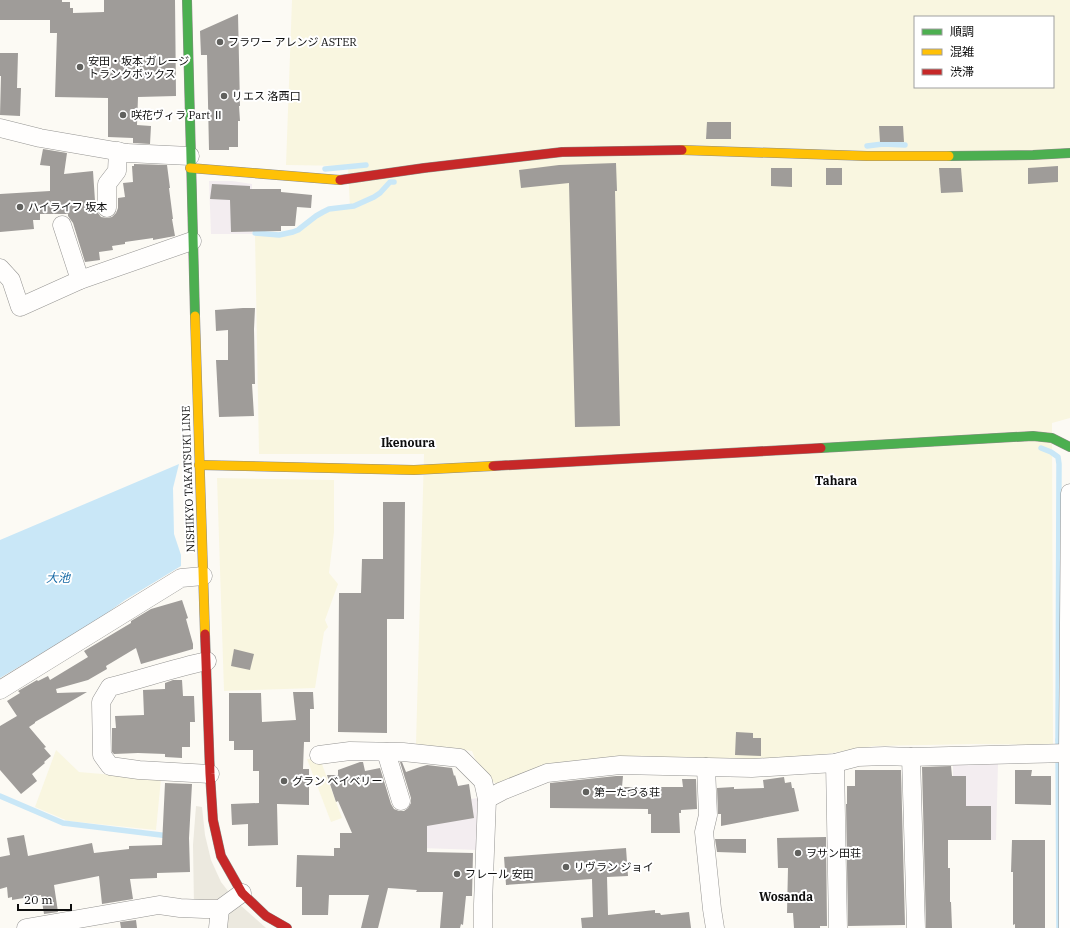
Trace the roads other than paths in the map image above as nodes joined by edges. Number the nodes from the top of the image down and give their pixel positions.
1 (187, 0) edge
2 (0, 128) edge
3 (118, 151) junction
4 (1070, 153) edge
5 (190, 162) junction
6 (107, 208) dead end
7 (62, 224) dead end
8 (192, 241) junction
9 (0, 268) edge
10 (80, 280) junction
11 (1070, 447) edge
12 (199, 465) junction
13 (1070, 493) edge
14 (203, 576) junction
15 (206, 662) junction
16 (0, 690) edge
17 (386, 752) junction
18 (1063, 753) edge
19 (319, 755) dead end
20 (911, 757) junction
21 (835, 763) junction
22 (706, 767) junction
23 (210, 774) junction
24 (487, 799) junction
25 (401, 801) dead end
26 (242, 893) junction
27 (220, 909) junction
28 (26, 928) edge
29 (218, 928) edge
30 (288, 928) edge
31 (483, 928) edge
32 (715, 928) edge
33 (838, 928) edge
34 (916, 928) edge
35 (1068, 928) edge

1 - 5 street, NISHIKYO TAKATSUKI LINE
2 - 3 street
3 - 5 street
3 - 6 street
4 - 5 street
5 - 8 street, NISHIKYO TAKATSUKI LINE
7 - 10 street
8 - 10 street
8 - 12 street, NISHIKYO TAKATSUKI LINE
9 - 10 street
11 - 12 street
12 - 14 street, NISHIKYO TAKATSUKI LINE
13 - 18 street
14 - 15 street, NISHIKYO TAKATSUKI LINE
14 - 16 street
15 - 23 street, NISHIKYO TAKATSUKI LINE
15 - 23 street
17 - 19 street
17 - 24 street
17 - 25 street
18 - 20 street
18 - 35 street
20 - 21 street
20 - 34 street
21 - 22 street
21 - 33 street
22 - 24 street
22 - 32 street
23 - 26 street, NISHIKYO TAKATSUKI LINE
24 - 31 street
26 - 27 street
26 - 30 street, NISHIKYO TAKATSUKI LINE
27 - 28 street
27 - 29 street

